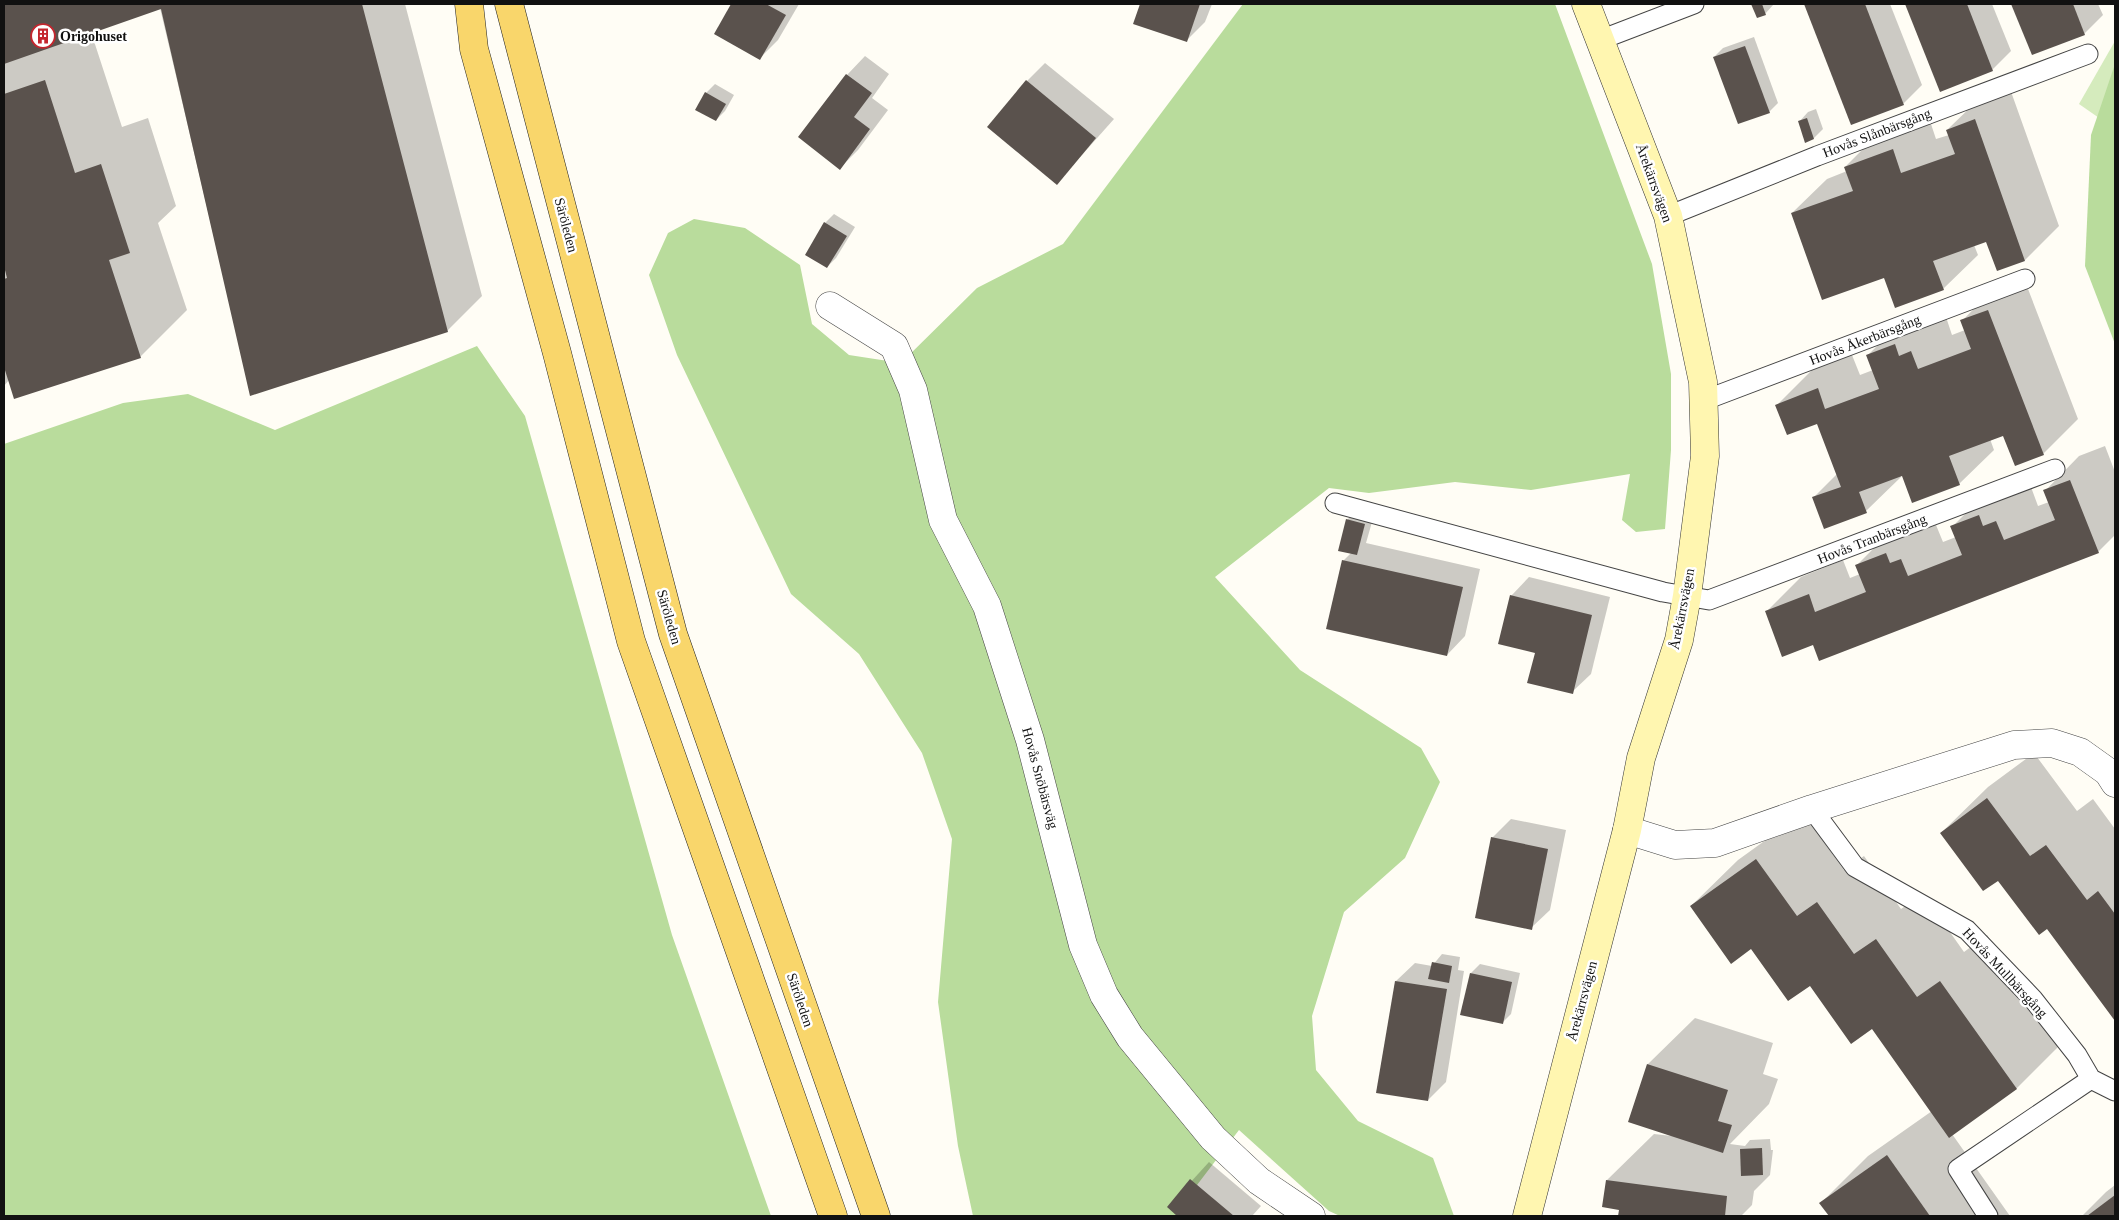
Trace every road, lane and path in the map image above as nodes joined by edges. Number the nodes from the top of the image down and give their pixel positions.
1 (450, 4) edge
2 (469, 4) edge
3 (509, 4) edge
4 (1586, 4) edge
5 (1694, 4) edge
6 (1600, 40) junction
7 (474, 49) junction
8 (2088, 54) dead end
9 (1668, 216) junction
10 (2025, 278) dead end
11 (830, 306) dead end
12 (1705, 400) junction
13 (2055, 469) dead end
14 (1335, 503) dead end
15 (1687, 596) junction
16 (2115, 783) edge
17 (1812, 808) junction
18 (1627, 830) junction
19 (2091, 1079) junction
20 (2115, 1091) edge
21 (833, 1216) edge
22 (876, 1216) edge
23 (1311, 1216) edge
24 (1527, 1216) edge
25 (1988, 1216) edge

1 - 7 main road
2 - 7 main road
3 - 22 main road, Säröleden
4 - 6 street, Årekärrsvägen
5 - 6 lane
6 - 9 street, Årekärrsvägen
7 - 21 main road
8 - 9 lane, Hovås Slånbärsgång
9 - 12 street, Årekärrsvägen
10 - 12 lane, Hovås Åkerbärsgång
11 - 23 street, Hovås Snöbärsväg
12 - 15 street, Årekärrsvägen
13 - 15 lane, Hovås Tranbärsgång
14 - 15 lane, Hovås Tranbärsgång
15 - 18 street, Årekärrsvägen
16 - 17 street
17 - 18 street
17 - 19 lane, Hovås Mullbärsgång
18 - 24 street, Årekärrsvägen
19 - 20 lane
19 - 25 lane

